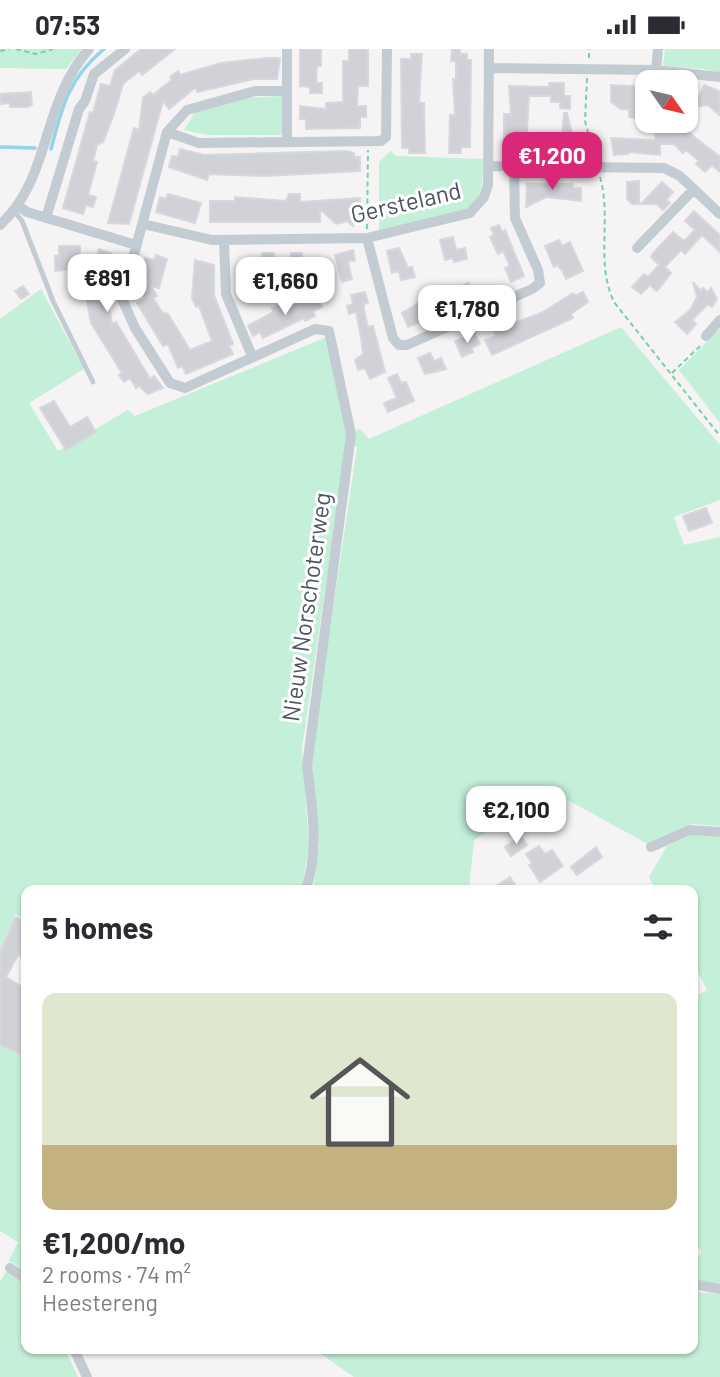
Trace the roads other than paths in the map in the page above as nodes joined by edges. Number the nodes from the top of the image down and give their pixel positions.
1 (89, 49) edge
2 (125, 49) edge
3 (287, 49) edge
4 (387, 49) edge
5 (489, 49) edge
6 (658, 49) edge
7 (489, 68) junction
8 (656, 70) joint
9 (698, 75) edge
10 (720, 77) edge
11 (288, 91) junction
12 (167, 132) junction
13 (287, 141) junction
14 (489, 166) junction
15 (514, 168) junction
16 (694, 189) junction
17 (16, 209) junction
18 (720, 214) edge
19 (46, 218) junction
20 (142, 223) junction
21 (0, 225) edge
22 (367, 238) junction
23 (224, 240) junction
24 (136, 245) junction
25 (637, 248) dead end
26 (720, 320) edge
27 (706, 335) road end
28 (252, 356) junction
29 (93, 382) dead end
30 (720, 832) edge
31 (651, 847) dead end
32 (306, 885) edge
33 (10, 1268) dead end
34 (21, 1276) edge
35 (698, 1285) edge
36 (720, 1289) edge
37 (76, 1354) edge
38 (88, 1377) edge

1 - 17 street
2 - 19 street
3 - 11 street
4 - 13 street
5 - 7 street, Gersteland
6 - 8 street
7 - 8 street
7 - 14 street, Gersteland
9 - 10 street
11 - 12 street
11 - 13 street
12 - 13 street
12 - 20 street
14 - 15 street
14 - 22 street, Gersteland
15 - 16 street
15 - 22 street
16 - 18 street
16 - 25 street
17 - 19 street
17 - 21 street
17 - 29 lane
19 - 24 street
20 - 23 street, Gersteland
20 - 24 street
22 - 23 street, Gersteland
23 - 28 street
24 - 28 street
26 - 27 street
28 - 32 street, Nieuw Norschoterweg
30 - 31 street
33 - 34 street
35 - 36 street
37 - 38 street

